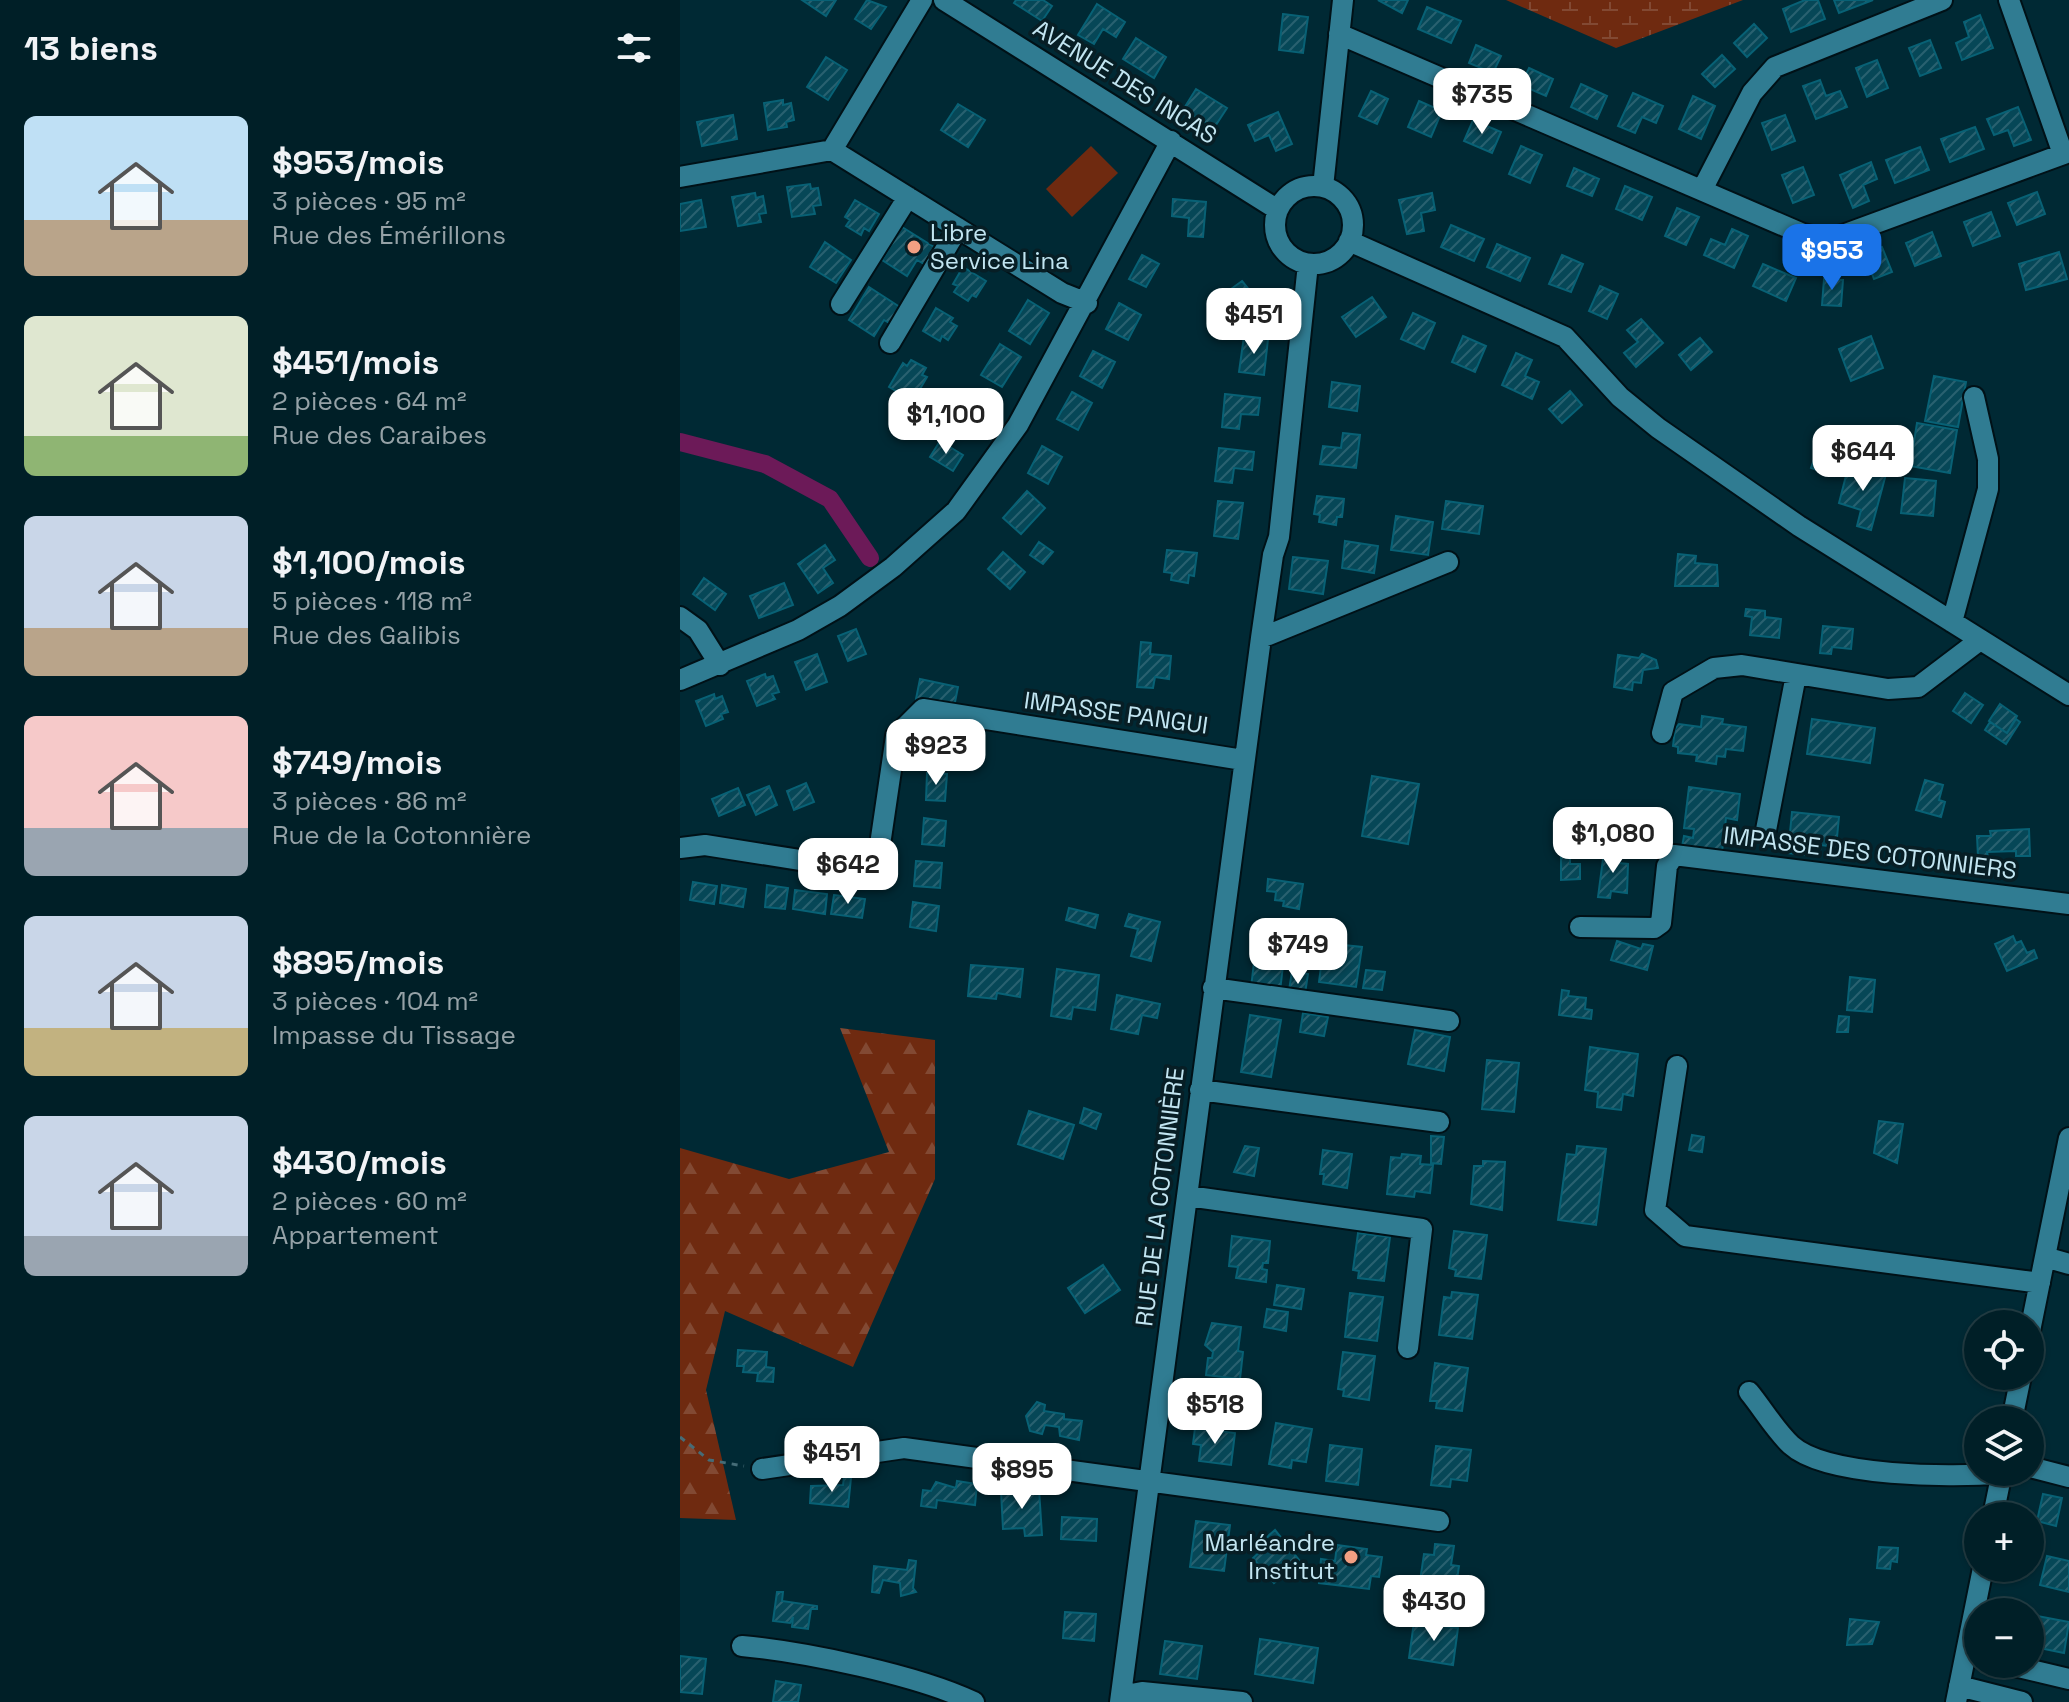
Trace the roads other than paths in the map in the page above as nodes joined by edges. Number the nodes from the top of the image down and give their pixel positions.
1 (922, 0) edge
2 (944, 0) edge
3 (1343, 0) edge
4 (1942, 0) edge
5 (2009, 0) edge
6 (1339, 34) junction
7 (1171, 141) junction
8 (832, 150) junction
9 (2066, 153) edge
10 (680, 177) edge
11 (1323, 187) junction
12 (1702, 190) junction
13 (908, 197) junction
14 (1278, 210) junction
15 (958, 228) junction
16 (1349, 241) junction
17 (1308, 264) junction
18 (1087, 303) junction
19 (841, 304) dead end
20 (890, 343) dead end
21 (1974, 397) dead end
22 (1448, 562) dead end
23 (680, 617) edge
24 (1952, 622) junction
25 (1261, 638) junction
26 (1980, 640) junction
27 (720, 665) junction
28 (1796, 675) junction
29 (680, 680) edge
30 (2069, 695) edge
31 (1662, 733) dead end
32 (1244, 753) junction
33 (1766, 830) dead end
34 (680, 848) edge
35 (2069, 904) edge
36 (1580, 927) dead end
37 (1213, 988) junction
38 (1449, 1021) dead end
39 (1677, 1066) dead end
40 (1200, 1090) junction
41 (1439, 1122) dead end
42 (2069, 1138) edge
43 (1188, 1196) junction
44 (2045, 1257) junction
45 (2069, 1264) edge
46 (2040, 1283) junction
47 (2034, 1310) edge
48 (1408, 1348) dead end
49 (1749, 1392) dead end
50 (762, 1469) road end
51 (2044, 1471) edge
52 (1964, 1477) edge
53 (2069, 1477) edge
54 (1149, 1483) junction
55 (1439, 1521) dead end
56 (742, 1646) dead end
57 (2044, 1673) edge
58 (2069, 1679) edge
59 (1958, 1694) edge
60 (1121, 1699) edge
61 (974, 1702) edge
62 (1242, 1702) edge
63 (2022, 1702) edge

1 - 8 street
2 - 7 street, AVENUE DES INCAS
3 - 6 street
4 - 12 street
5 - 9 street
6 - 11 street
6 - 12 street
7 - 14 street, AVENUE DES INCAS
7 - 18 street
8 - 10 street
8 - 13 street
9 - 12 street
11 - 14 street
11 - 16 street
13 - 15 street
13 - 19 street
14 - 17 street
15 - 18 street
15 - 20 street
16 - 17 street
16 - 24 street
17 - 25 street, RUE DE LA COTONNIÈRE
18 - 27 street
21 - 24 street
22 - 25 street
23 - 27 street
24 - 26 street
25 - 32 street, RUE DE LA COTONNIÈRE
26 - 28 street
26 - 30 street
27 - 29 street
28 - 31 street
28 - 33 street
32 - 34 street, IMPASSE PANGUI
32 - 37 street, RUE DE LA COTONNIÈRE
35 - 36 street, IMPASSE DES COTONNIERS
37 - 38 street
37 - 40 street, RUE DE LA COTONNIÈRE
39 - 46 street
40 - 41 street
40 - 43 street, RUE DE LA COTONNIÈRE
42 - 44 street
43 - 48 street
43 - 54 street, RUE DE LA COTONNIÈRE
44 - 45 street
44 - 46 street
46 - 47 street
49 - 52 street
50 - 54 street
51 - 53 street
54 - 55 street
54 - 60 street, RUE DE LA COTONNIÈRE
56 - 61 street
57 - 58 street
59 - 63 street
60 - 62 street

